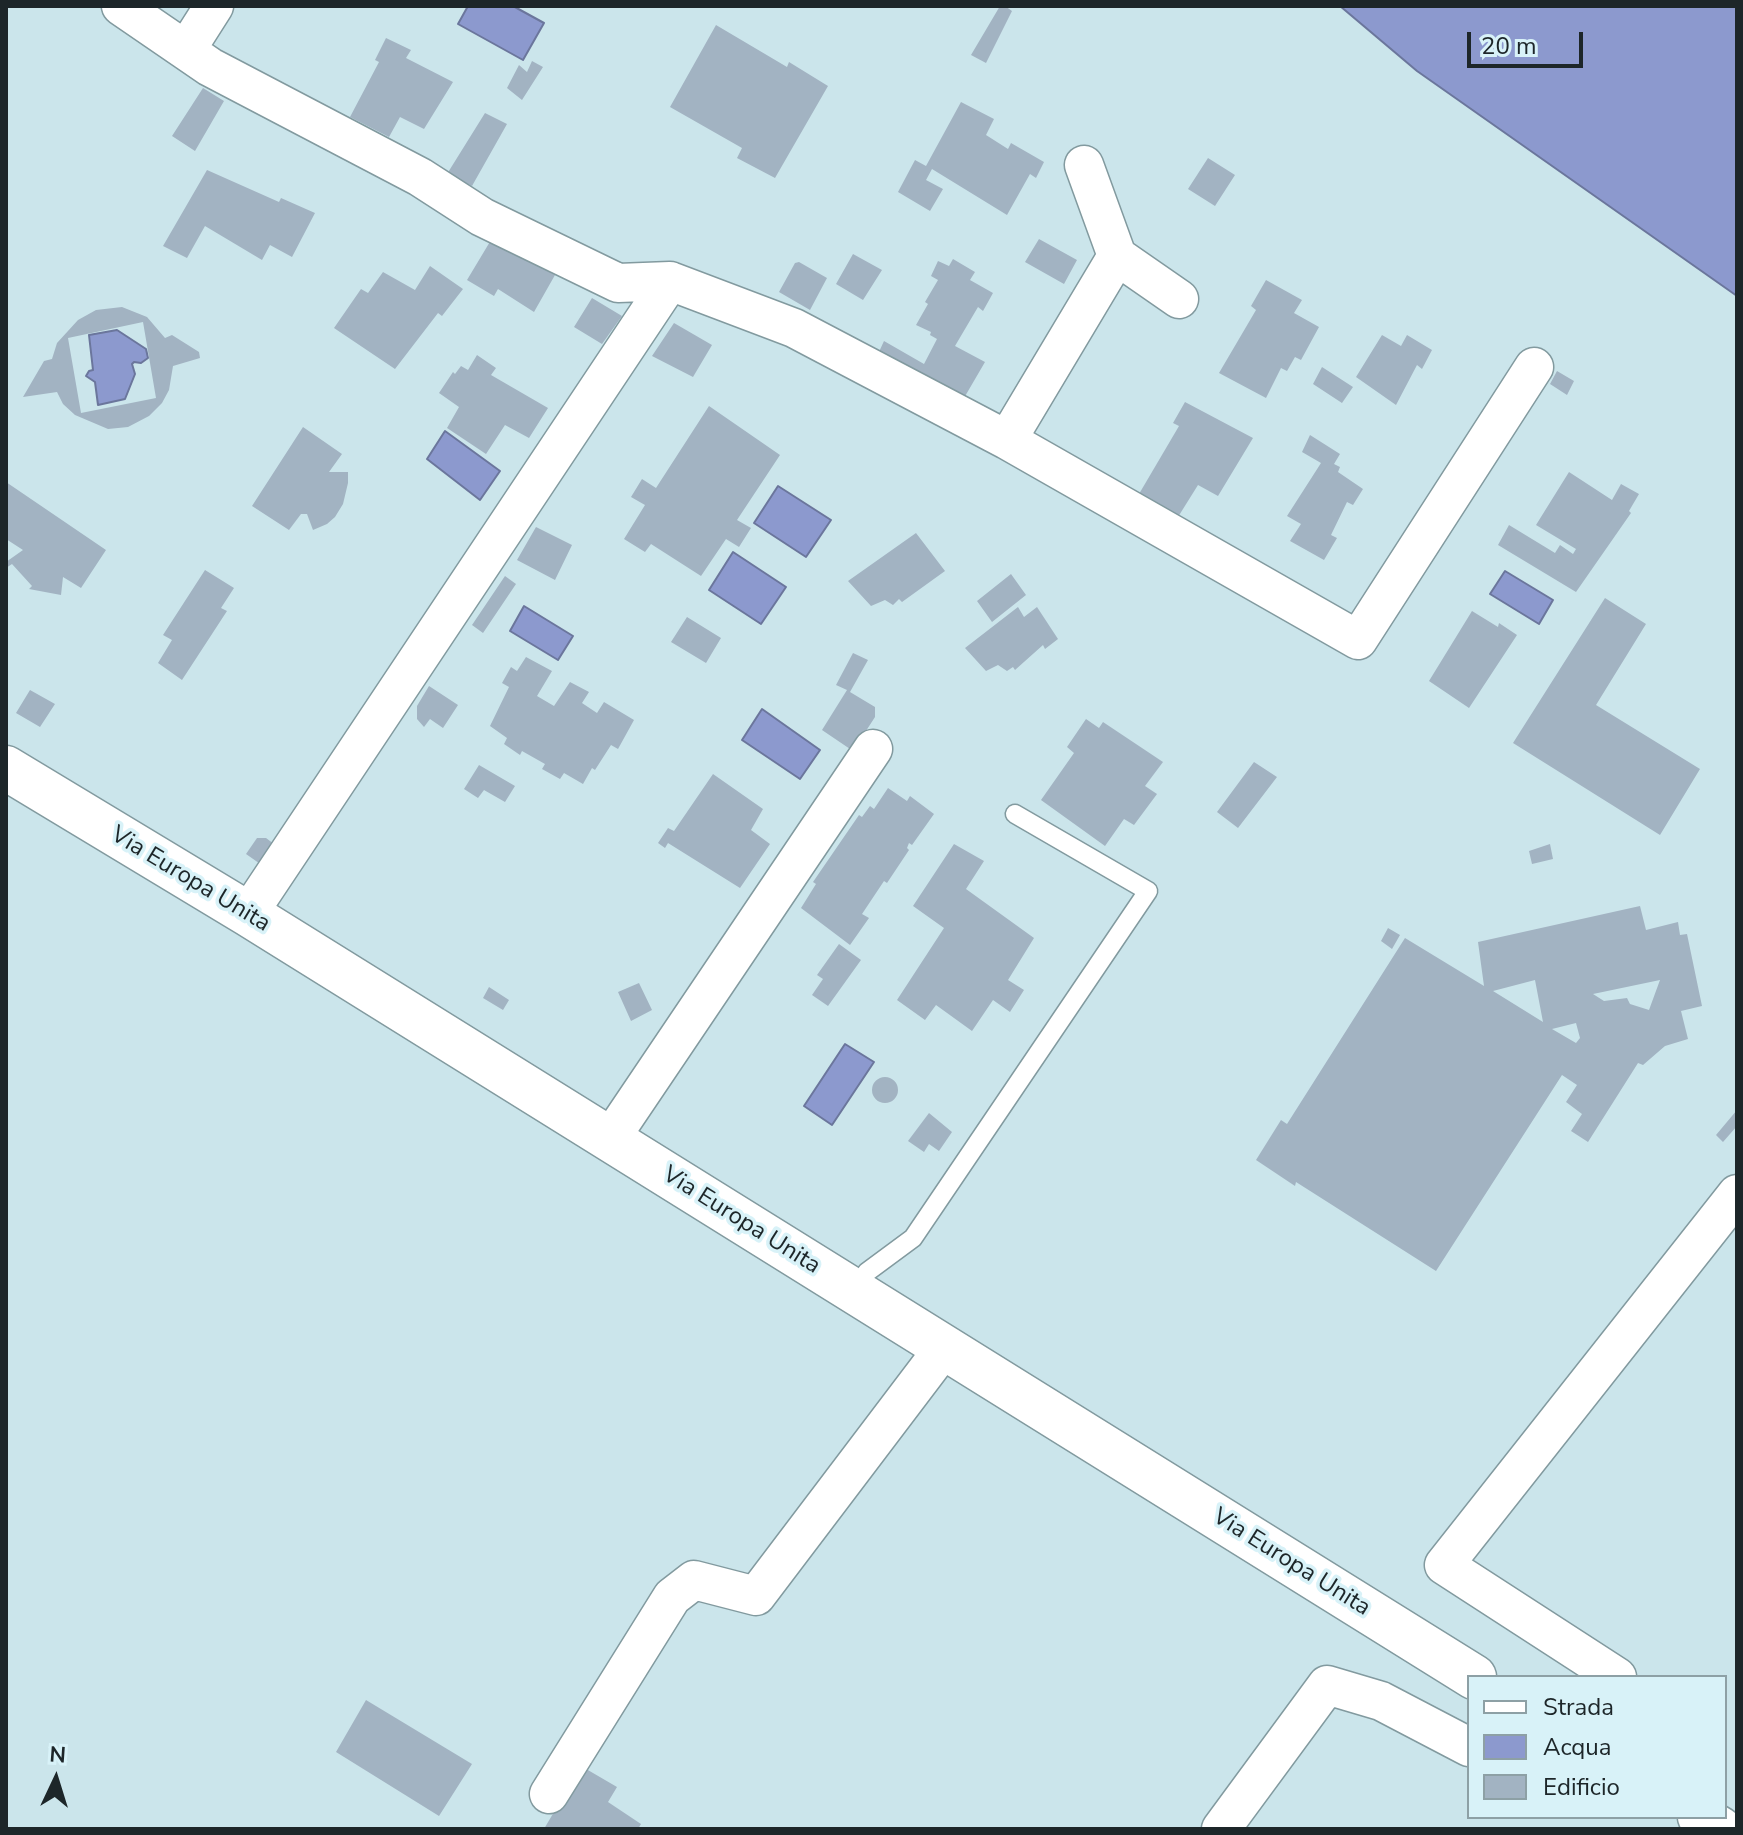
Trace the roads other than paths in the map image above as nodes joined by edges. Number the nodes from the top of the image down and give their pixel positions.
1 (121, 6) edge
2 (214, 6) edge
3 (186, 50) junction
4 (1084, 165) dead end
5 (1117, 256) junction
6 (670, 281) junction
7 (1179, 299) dead end
8 (1534, 367) dead end
9 (1007, 440) junction
10 (873, 749) dead end
11 (6, 768) edge
12 (1015, 814) dead end
13 (248, 914) junction
14 (610, 1139) junction
15 (1737, 1194) edge
16 (854, 1292) junction
17 (944, 1348) junction
18 (1471, 1675) edge
19 (1614, 1675) edge
20 (1467, 1746) edge
21 (549, 1794) dead end
22 (1221, 1829) edge

1 - 3 street
2 - 3 street
3 - 6 street
4 - 5 street
5 - 7 street
5 - 9 street
6 - 9 street
6 - 13 street
8 - 9 street
10 - 14 street
11 - 13 street, Via Europa Unita
12 - 16 lane
13 - 14 street, Via Europa Unita
14 - 16 street, Via Europa Unita
15 - 19 street
16 - 17 street, Via Europa Unita
17 - 18 street, Via Europa Unita
17 - 21 street
20 - 22 street

